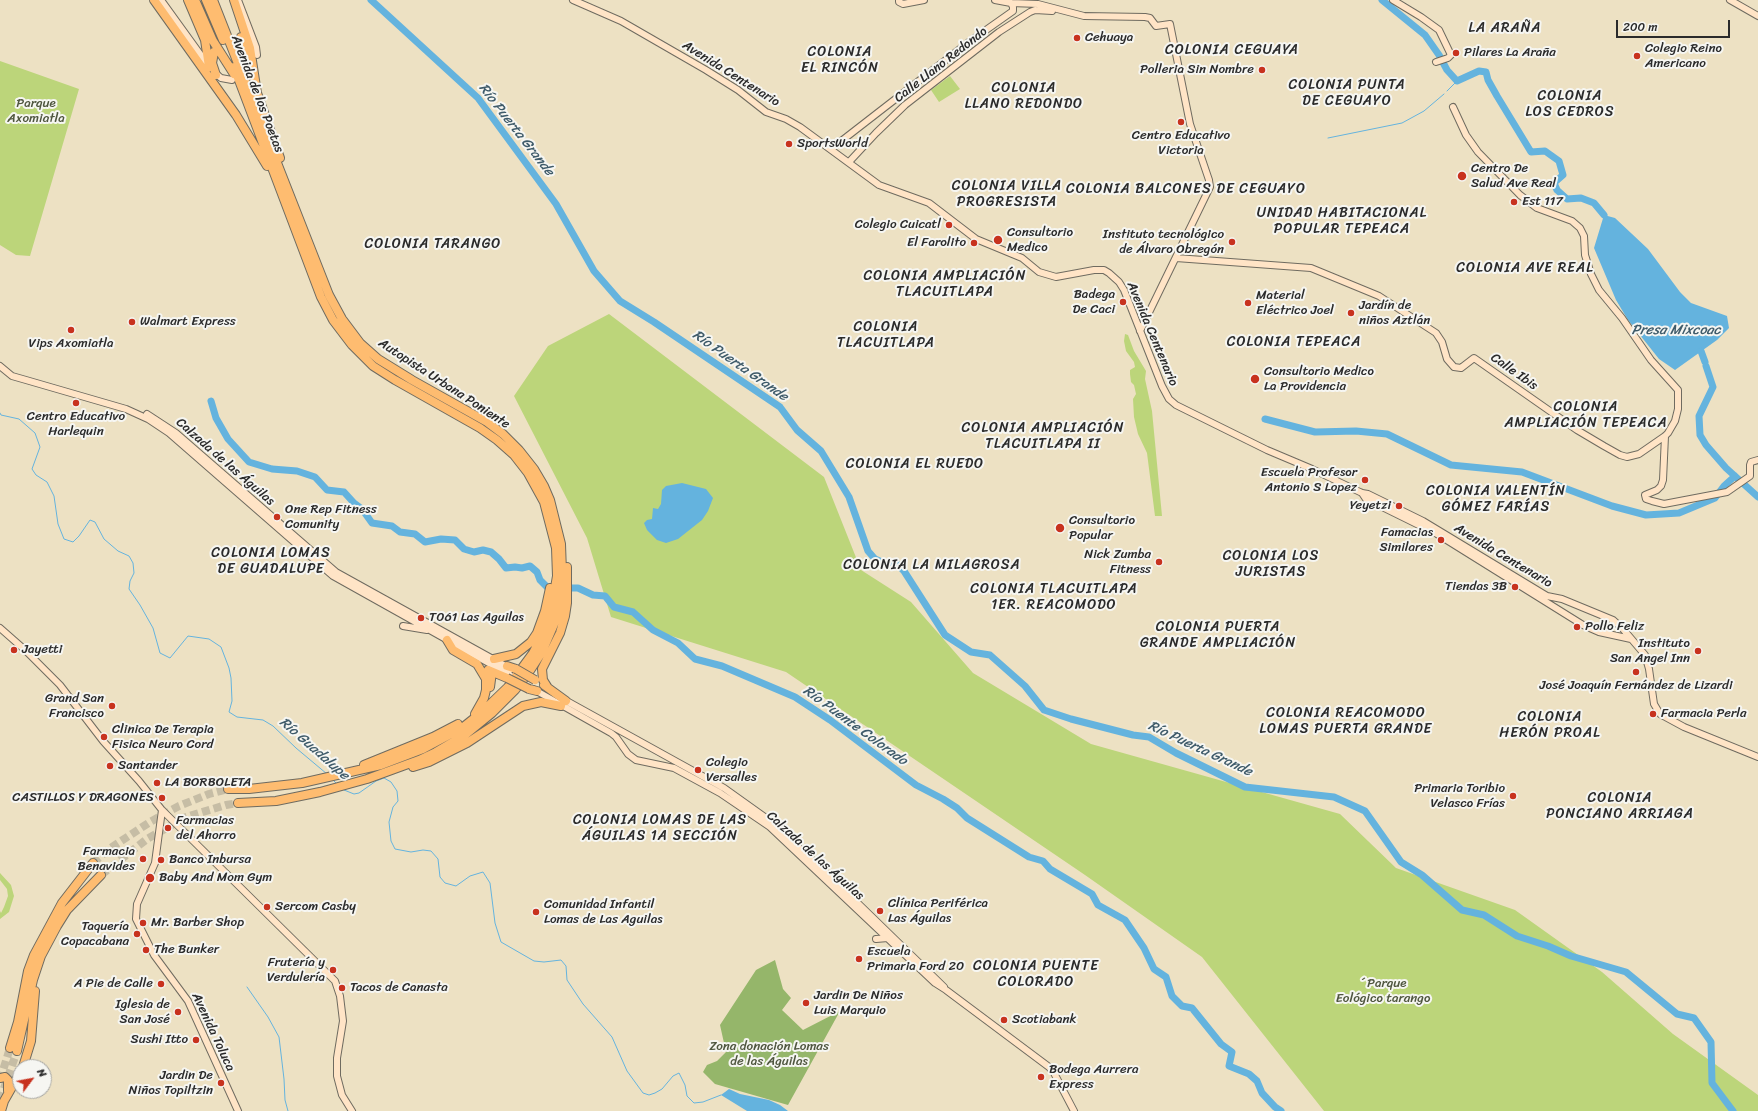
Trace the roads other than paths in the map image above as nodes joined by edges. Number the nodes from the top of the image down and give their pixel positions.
1 (154, 0) edge
2 (157, 0) edge
3 (161, 0) edge
4 (197, 0) edge
5 (212, 0) edge
6 (228, 0) edge
7 (234, 0) edge
8 (238, 0) edge
9 (573, 0) edge
10 (924, 0) edge
11 (995, 0) edge
12 (1393, 0) edge
13 (1730, 0) edge
14 (899, 1) edge
15 (1011, 3) junction
16 (1059, 11) junction
17 (162, 12) junction
18 (1758, 16) edge
19 (215, 39) dead end
20 (214, 52) dead end
21 (257, 55) dead end
22 (1439, 61) dead end
23 (210, 67) junction
24 (248, 72) dead end
25 (216, 75) junction
26 (232, 80) dead end
27 (898, 97) junction
28 (245, 99) junction
29 (905, 105) junction
30 (1453, 107) dead end
31 (831, 149) junction
32 (849, 162) junction
33 (280, 170) junction
34 (283, 197) junction
35 (1176, 258) junction
36 (1140, 331) junction
37 (2, 368) edge
38 (1666, 436) junction
39 (1758, 460) edge
40 (547, 501) junction
41 (1551, 601) junction
42 (403, 626) dead end
43 (0, 628) edge
44 (430, 631) junction
45 (546, 636) junction
46 (1631, 639) junction
47 (447, 640) junction
48 (494, 659) junction
49 (545, 661) junction
50 (477, 664) junction
51 (507, 666) joint
52 (492, 672) junction
53 (512, 673) junction
54 (534, 686) junction
55 (548, 688) junction
56 (564, 703) junction
57 (477, 711) junction
58 (588, 717) junction
59 (463, 732) junction
60 (629, 736) junction
61 (621, 745) junction
62 (666, 756) junction
63 (1758, 757) edge
64 (664, 765) junction
65 (228, 789) tunnel mouth
66 (238, 803) tunnel mouth
67 (162, 810) junction
68 (93, 863) tunnel mouth
69 (102, 875) tunnel mouth
70 (888, 938) junction
71 (876, 939) dead end
72 (33, 980) junction
73 (946, 990) junction
74 (25, 1059) edge
75 (0, 1078) edge
76 (12, 1086) edge
77 (8, 1092) junction
78 (1, 1111) edge
79 (238, 1111) edge
80 (352, 1111) edge
81 (1074, 1111) edge

1 - 17 highway
2 - 17 highway
3 - 23 main road
4 - 19 highway
4 - 23 highway
4 - 28 highway
4 - 28 highway, Avenida de los Poetas
5 - 33 highway, Avenida de los Poetas
6 - 24 highway
7 - 33 highway
8 - 21 main road
9 - 31 main road, Avenida Centenario
10 - 14 main road
11 - 15 main road
12 - 22 main road
13 - 18 main road
15 - 16 main road
15 - 27 main road, Calle Llano Redondo
16 - 29 main road, Calle Llano Redondo
16 - 35 main road
17 - 34 highway
20 - 25 highway
23 - 25 main road
25 - 26 main road
27 - 29 main road
27 - 31 main road
28 - 34 highway, Avenida de los Poetas
29 - 32 main road, Calle Llano Redondo
30 - 38 main road, Calle Ibis
31 - 32 main road, Avenida Centenario
32 - 36 main road, Avenida Centenario
33 - 40 highway, Autopista Urbana Poniente
34 - 40 highway, Autopista Urbana Poniente
35 - 36 main road
35 - 38 main road, Calle Ibis
36 - 41 main road, Avenida Centenario
37 - 44 main road, Calzada de las Águilas
37 - 48 main road, Calzada de las Águilas
38 - 39 main road
40 - 45 highway, Autopista Urbana Poniente
40 - 45 highway, Autopista Urbana Poniente
41 - 46 main road, Avenida Centenario
41 - 46 main road, Avenida Centenario
42 - 44 main road
43 - 67 main road
44 - 47 main road, Calzada de las Águilas
45 - 48 highway
45 - 49 highway
45 - 59 highway
46 - 63 main road, Avenida Centenario
47 - 50 highway
47 - 53 main road, Calzada de las Águilas
48 - 51 main road, Calzada de las Águilas
49 - 54 highway
49 - 55 highway
50 - 52 highway
50 - 57 highway
51 - 53 highway
52 - 53 highway
52 - 57 highway
53 - 54 highway, bridge
53 - 54 highway, bridge
54 - 55 highway
54 - 56 main road, Calzada de las Águilas
55 - 56 highway
56 - 58 main road, Calzada de las Águilas
56 - 59 highway
57 - 59 highway
58 - 60 main road, Calzada de las Águilas
58 - 61 main road, Calzada de las Águilas
59 - 65 highway
59 - 66 highway
60 - 61 main road
60 - 62 main road, Calzada de las Águilas
61 - 64 main road, Calzada de las Águilas
62 - 64 main road
62 - 73 main road, Calzada de las Águilas
64 - 70 main road, Calzada de las Águilas
67 - 79 main road, Avenida Toluca
67 - 80 main road
68 - 72 highway
69 - 72 highway
70 - 71 main road
70 - 73 main road, Calzada de las Águilas
72 - 74 highway
73 - 81 main road, Calzada de las Águilas
75 - 77 highway
76 - 77 highway
77 - 78 highway

